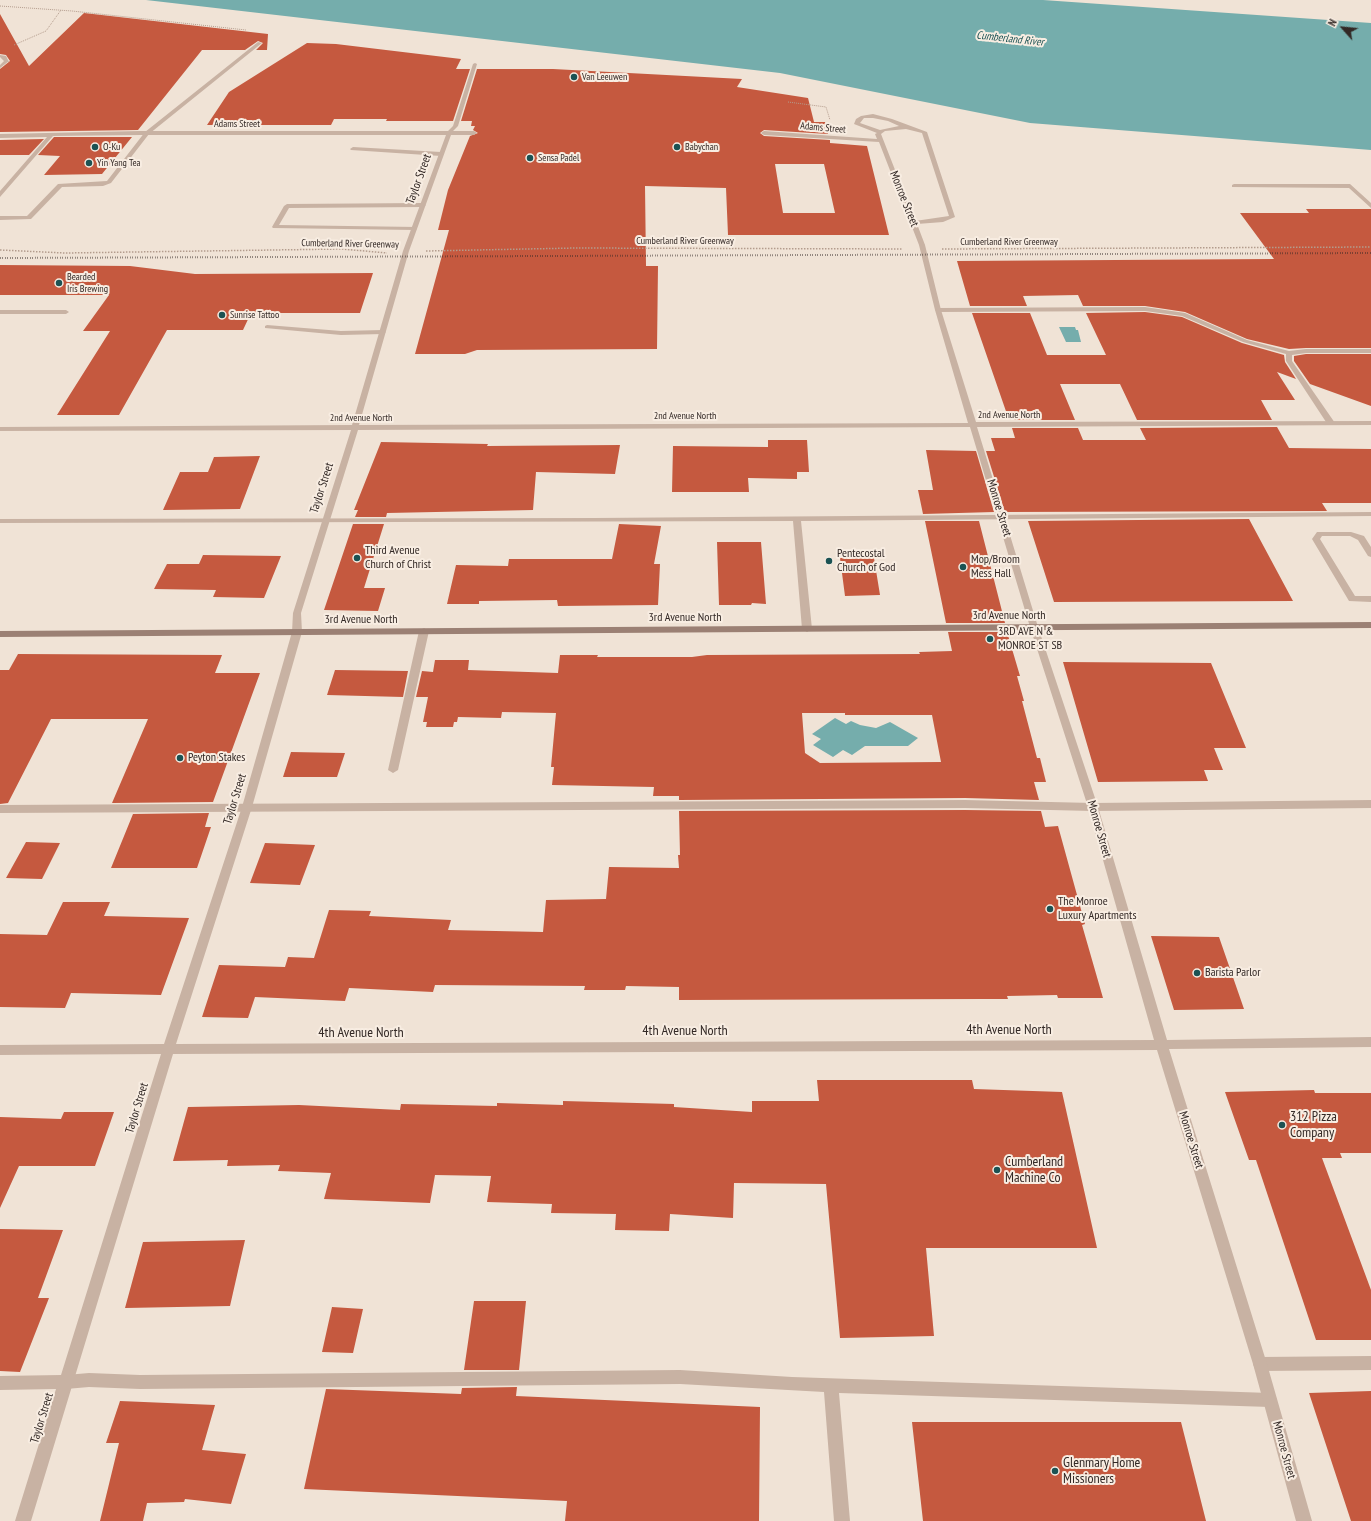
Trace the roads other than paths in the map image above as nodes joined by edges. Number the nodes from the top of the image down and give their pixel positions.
1 (260, 43) road end
2 (0, 56) edge
3 (475, 64) dead end
4 (0, 67) edge
5 (906, 127) junction
6 (880, 132) junction
7 (146, 133) junction
8 (449, 133) junction
9 (474, 133) dead end
10 (764, 133) dead end
11 (51, 135) junction
12 (0, 136) edge
13 (881, 141) junction
14 (353, 149) dead end
15 (441, 154) junction
16 (1234, 186) dead end
17 (0, 195) edge
18 (423, 204) junction
19 (1371, 206) edge
20 (0, 218) edge
21 (914, 223) junction
22 (415, 228) junction
23 (938, 310) junction
24 (0, 312) edge
25 (66, 312) dead end
26 (267, 327) dead end
27 (383, 332) junction
28 (1371, 351) edge
29 (1289, 353) junction
30 (1371, 423) edge
31 (1331, 424) junction
32 (974, 425) junction
33 (355, 428) junction
34 (0, 429) edge
35 (1371, 514) edge
36 (1001, 516) junction
37 (797, 518) junction
38 (326, 520) junction
39 (0, 521) edge
40 (1371, 554) edge
41 (1371, 599) edge
42 (1371, 625) edge
43 (1034, 627) junction
44 (807, 629) junction
45 (424, 631) junction
46 (297, 632) junction
47 (0, 634) edge
48 (393, 770) dead end
49 (1371, 804) edge
50 (1093, 806) junction
51 (247, 807) junction
52 (0, 809) edge
53 (1371, 1042) edge
54 (1162, 1045) junction
55 (169, 1048) junction
56 (0, 1050) edge
57 (1371, 1363) edge
58 (1260, 1364) junction
59 (66, 1382) junction
60 (0, 1383) edge
61 (831, 1386) junction
62 (1270, 1400) junction
63 (23, 1521) edge
64 (842, 1521) edge
65 (1304, 1521) edge

1 - 7 street
2 - 4 street
3 - 8 street, Taylor Street
5 - 6 street
5 - 6 street
5 - 21 street
6 - 13 street, Monroe Street
7 - 8 street, Adams Street
7 - 11 street, Adams Street
7 - 20 street
8 - 9 street, Adams Street
8 - 15 street, Taylor Street
10 - 13 street, Adams Street
11 - 12 street, Adams Street
11 - 17 street
13 - 21 street, Monroe Street
14 - 15 street
15 - 18 street, Taylor Street
16 - 19 street
18 - 22 street, Taylor Street
18 - 22 street
21 - 23 street, Monroe Street
22 - 27 street, Taylor Street
23 - 29 street
23 - 32 street, Monroe Street
24 - 25 street
26 - 27 street
27 - 33 street, Taylor Street
28 - 29 street
29 - 31 street
30 - 31 street, 2nd Avenue North
31 - 32 street, 2nd Avenue North
32 - 33 street, 2nd Avenue North
32 - 36 street, Monroe Street
33 - 34 street, 2nd Avenue North
33 - 38 street, Taylor Street
35 - 36 street
36 - 37 street
36 - 43 street, Monroe Street
37 - 38 street
37 - 44 street
38 - 39 street
38 - 46 street, Taylor Street
40 - 41 street
42 - 43 street, 3rd Avenue North
43 - 44 street, 3rd Avenue North
43 - 50 street, Monroe Street
44 - 45 street, 3rd Avenue North
45 - 46 street, 3rd Avenue North
45 - 48 street
46 - 47 street, 3rd Avenue North
46 - 51 street, Taylor Street
49 - 50 street
50 - 51 street
50 - 54 street, Monroe Street
51 - 52 street
51 - 55 street, Taylor Street
53 - 54 street, 4th Avenue North
54 - 55 street, 4th Avenue North
54 - 58 street, Monroe Street
55 - 56 street, 4th Avenue North
55 - 59 street, Taylor Street
57 - 58 street
58 - 62 street, Monroe Street
59 - 60 street
59 - 61 street
59 - 63 street, Taylor Street
61 - 62 street
61 - 64 street
62 - 65 street, Monroe Street

